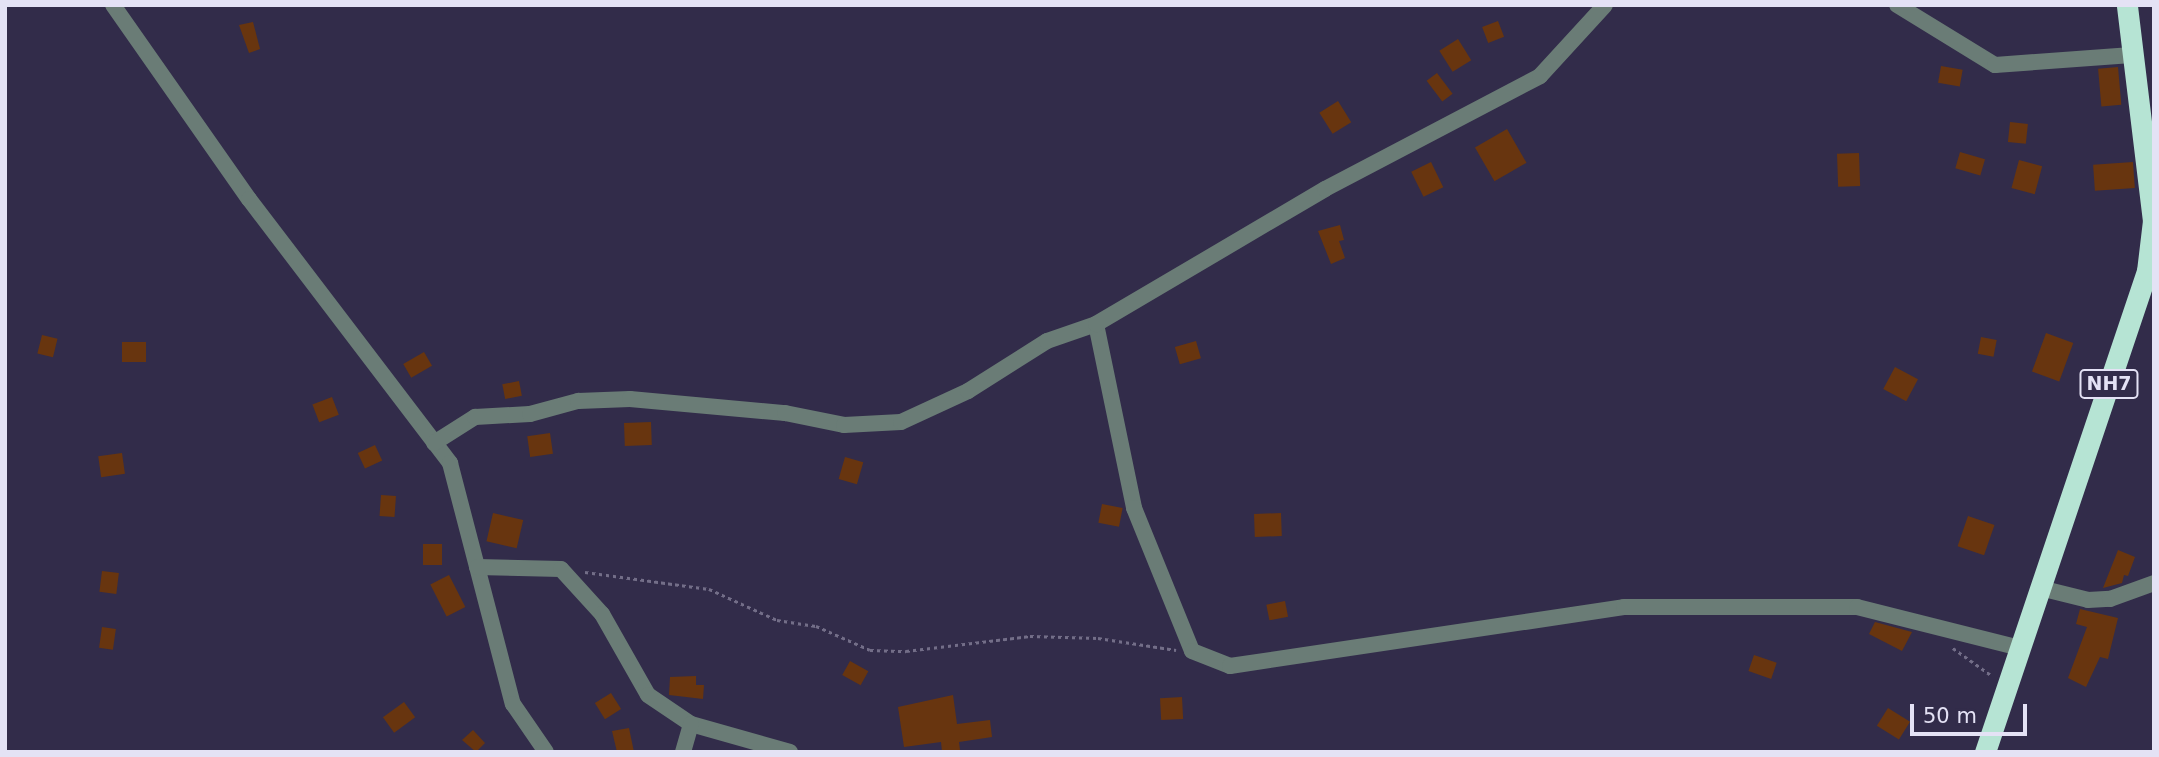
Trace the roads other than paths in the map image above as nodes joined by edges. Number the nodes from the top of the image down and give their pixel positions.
1 (113, 5) edge
2 (1605, 5) edge
3 (1897, 5) edge
4 (2127, 5) edge
5 (2132, 55) junction
6 (2153, 209) edge
7 (1096, 324) junction
8 (435, 443) junction
9 (477, 567) junction
10 (2154, 583) edge
11 (2040, 588) junction
12 (2020, 648) junction
13 (691, 724) junction
14 (546, 752) edge
15 (683, 752) edge
16 (790, 752) edge
17 (1985, 752) edge

1 - 8 street
2 - 7 street
3 - 5 street
4 - 5 highway, NH7
5 - 6 highway, NH7
6 - 11 highway, NH7
7 - 8 street
7 - 12 street
8 - 9 street
9 - 13 street
9 - 14 street
10 - 11 street
11 - 12 highway, NH7
12 - 17 highway, NH7
13 - 15 street
13 - 16 street

